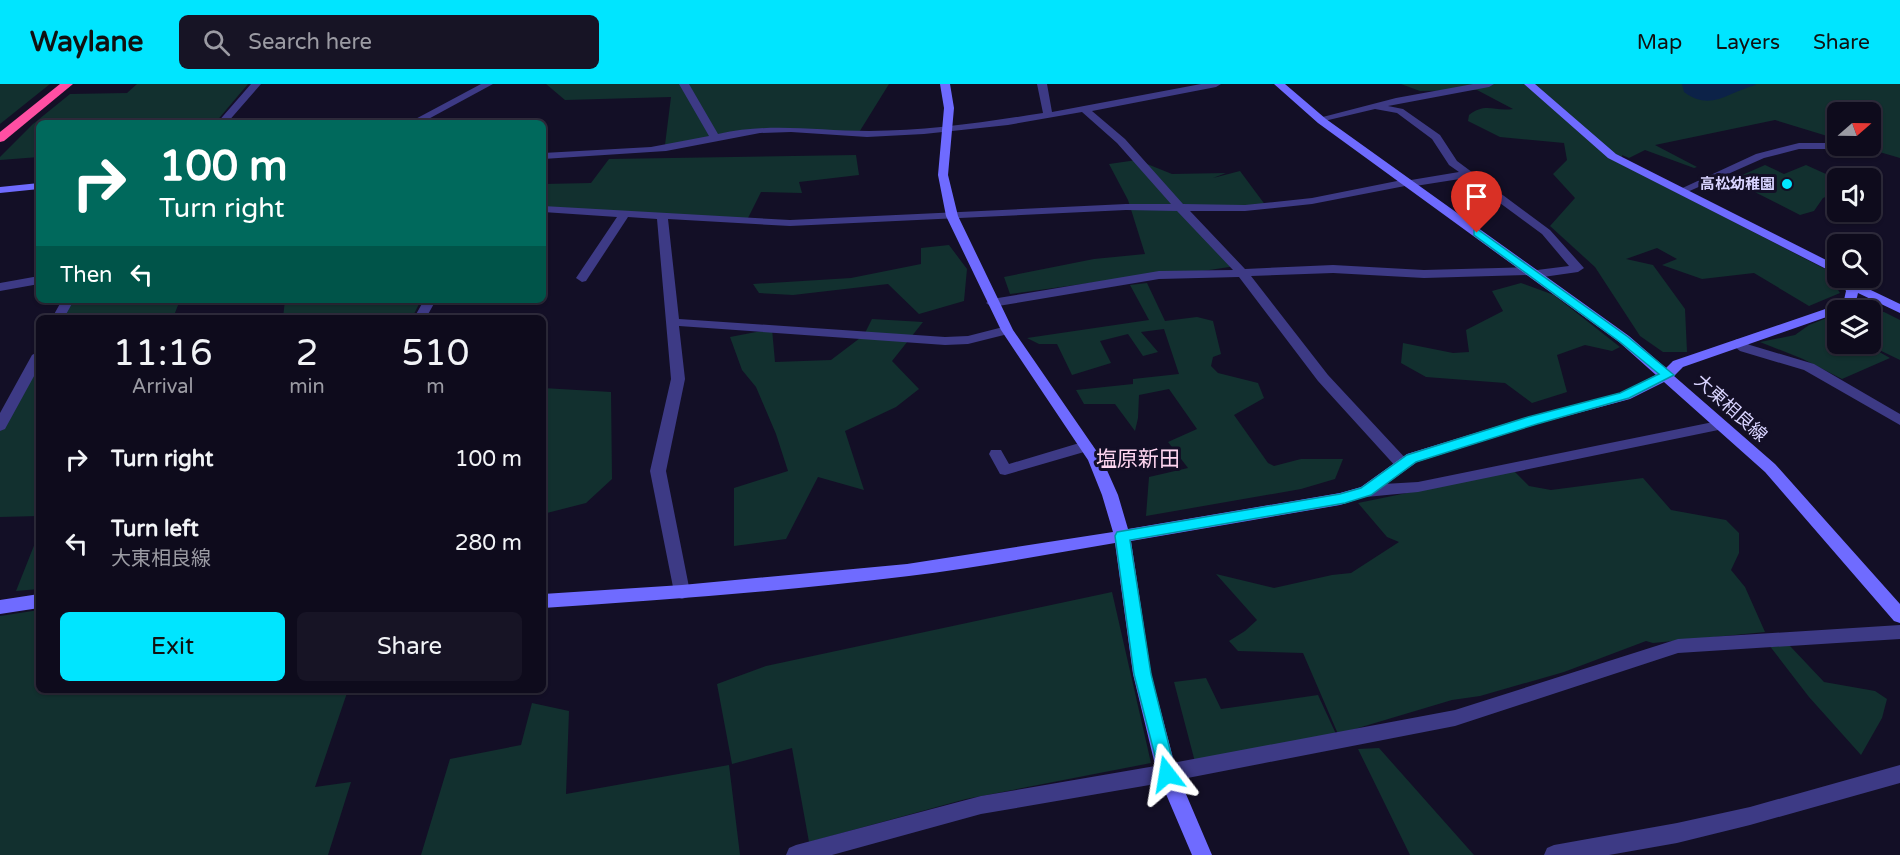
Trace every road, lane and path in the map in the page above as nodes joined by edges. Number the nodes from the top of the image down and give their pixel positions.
1 (67, 84) edge
2 (256, 84) edge
3 (488, 84) edge
4 (684, 84) edge
5 (945, 84) edge
6 (1042, 84) edge
7 (1216, 84) edge
8 (1279, 84) edge
9 (1489, 84) edge
10 (1529, 84) edge
11 (1375, 106) junction
12 (1084, 109) junction
13 (1048, 115) junction
14 (1320, 119) junction
15 (225, 120) edge
16 (419, 120) edge
17 (947, 128) junction
18 (714, 137) junction
19 (0, 138) edge
20 (1827, 146) edge
21 (546, 156) edge
22 (1469, 174) junction
23 (1408, 183) junction
24 (36, 186) edge
25 (0, 190) edge
26 (1681, 191) junction
27 (1179, 208) junction
28 (546, 209) edge
29 (626, 213) junction
30 (662, 215) junction
31 (952, 216) junction
32 (1827, 266) edge
33 (1242, 273) junction
34 (1534, 273) junction
35 (582, 278) dead end
36 (36, 281) edge
37 (0, 287) edge
38 (1850, 288) edge
39 (1860, 288) edge
40 (992, 303) junction
41 (1899, 308) edge
42 (672, 322) junction
43 (1007, 330) junction
44 (1737, 343) junction
45 (36, 360) edge
46 (1667, 375) junction
47 (1900, 420) edge
48 (1723, 425) junction
49 (0, 426) edge
50 (1086, 446) junction
51 (996, 454) dead end
52 (1403, 465) junction
53 (1366, 491) junction
54 (1122, 536) junction
55 (682, 592) junction
56 (36, 601) edge
57 (546, 601) edge
58 (0, 607) edge
59 (1900, 616) edge
60 (1900, 632) edge
61 (1167, 774) junction
62 (1900, 774) edge
63 (1577, 853) edge
64 (796, 855) edge
65 (1202, 855) edge
66 (1554, 855) edge

1 - 19 highway
2 - 15 street
3 - 16 street
4 - 18 street
5 - 17 street
6 - 13 street
7 - 12 street
8 - 14 street, 大東相良線
9 - 11 street
10 - 26 street
11 - 14 street
11 - 22 street
12 - 13 street
12 - 27 street
13 - 17 street
14 - 23 street, 大東相良線
17 - 18 street
17 - 31 street
18 - 21 street
20 - 26 street
22 - 23 street
22 - 34 street
23 - 27 street
23 - 34 street, 大東相良線
24 - 25 street
26 - 32 street
27 - 31 street
27 - 33 street
28 - 29 street
29 - 30 street
29 - 35 street
30 - 31 street
30 - 42 street
31 - 40 street
33 - 34 street
33 - 40 street
33 - 52 street
34 - 46 street, 大東相良線
36 - 37 street
38 - 44 street
39 - 41 street
40 - 43 street
42 - 43 street
42 - 55 street
43 - 50 street
44 - 46 street
44 - 47 street
45 - 49 street
46 - 48 street, 大東相良線
46 - 52 street
48 - 53 street
48 - 59 street, 大東相良線
50 - 51 street
50 - 54 street
52 - 53 street
53 - 54 street
54 - 55 street
54 - 61 street
55 - 57 street
56 - 58 street
60 - 61 street
61 - 64 street
61 - 65 street
62 - 63 street
63 - 66 street

